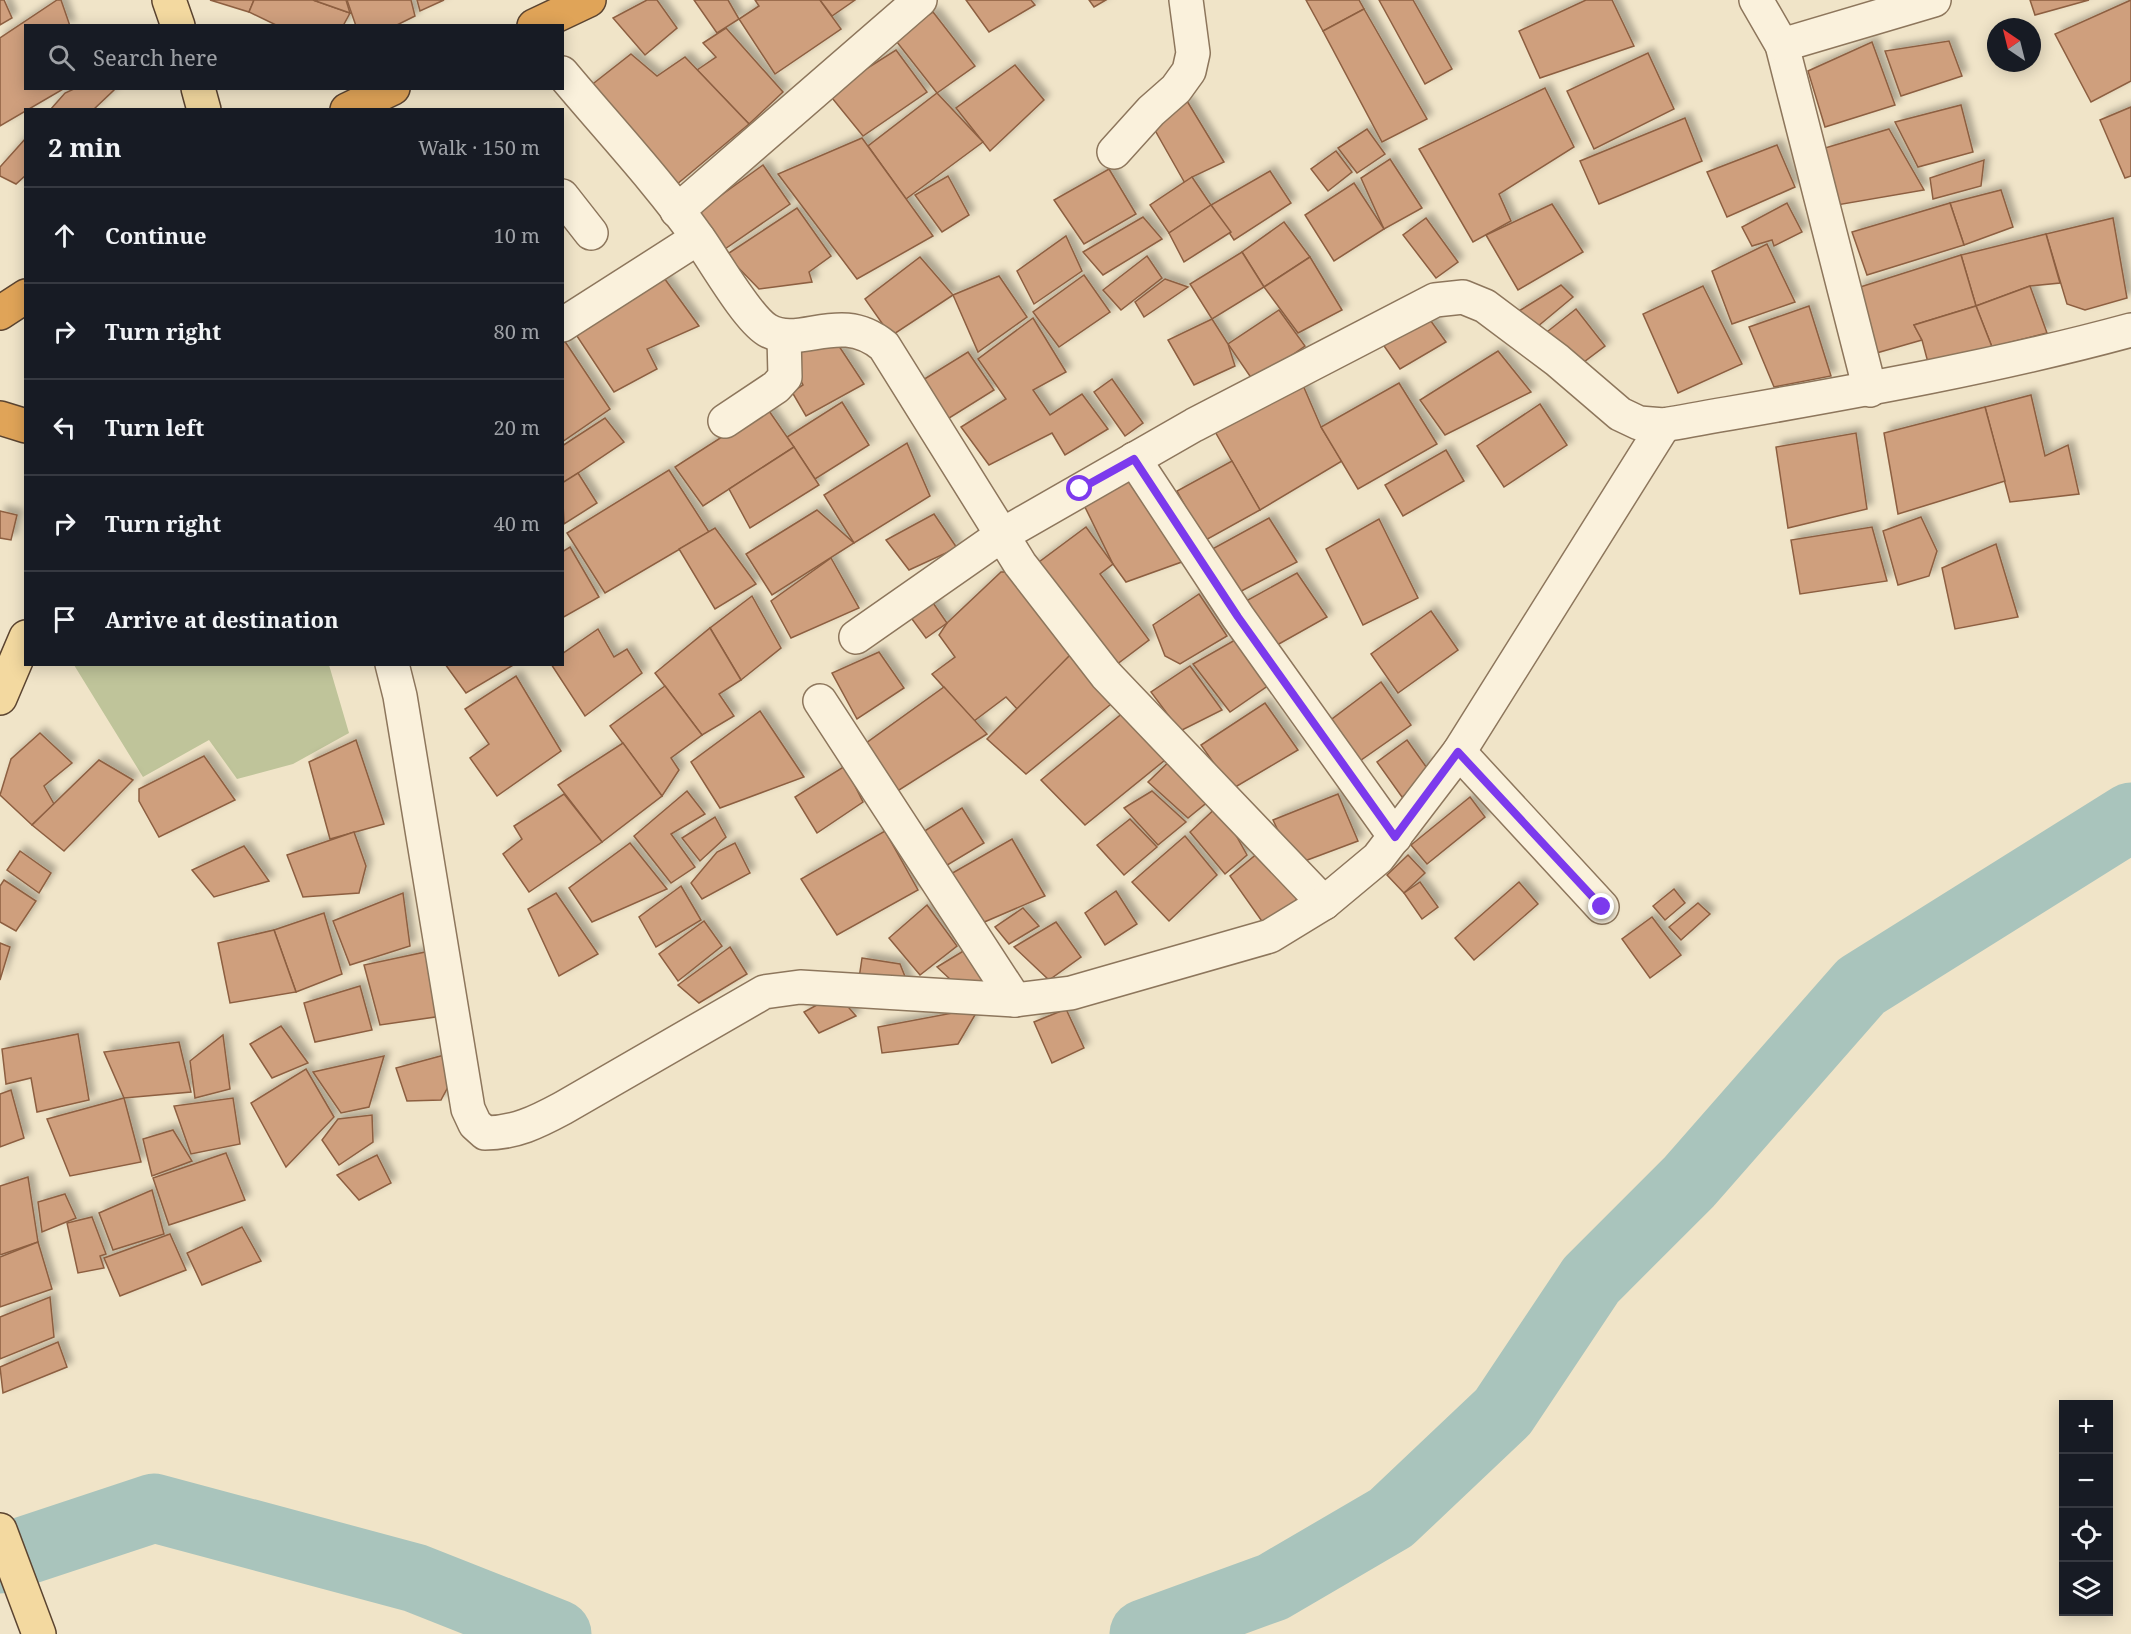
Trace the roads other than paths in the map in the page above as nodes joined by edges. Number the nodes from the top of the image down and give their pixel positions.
1 (170, 0) edge
2 (589, 0) edge
3 (920, 0) edge
4 (1186, 0) edge
5 (1756, 0) edge
6 (1934, 0) edge
7 (177, 24) edge
8 (538, 24) edge
9 (1782, 45) junction
10 (564, 75) edge
11 (199, 90) edge
12 (389, 90) edge
13 (203, 108) edge
14 (351, 108) edge
15 (1114, 152) dead end
16 (564, 199) edge
17 (677, 211) junction
18 (591, 233) dead end
19 (698, 237) junction
20 (24, 297) edge
21 (0, 313) edge
22 (564, 324) edge
23 (2131, 330) edge
24 (784, 336) junction
25 (1870, 390) junction
26 (0, 418) edge
27 (725, 421) dead end
28 (24, 425) edge
29 (1664, 425) junction
30 (1134, 459) junction
31 (1002, 535) junction
32 (856, 637) dead end
33 (24, 641) edge
34 (392, 666) edge
35 (0, 698) edge
36 (820, 701) dead end
37 (1458, 752) junction
38 (1395, 837) junction
39 (1324, 903) junction
40 (1602, 907) dead end
41 (1015, 1000) junction
42 (0, 1530) edge
43 (39, 1634) edge

1 - 7 main road
2 - 8 highway
3 - 17 street
4 - 15 street
5 - 9 street
6 - 9 street
9 - 25 street
10 - 17 street
11 - 13 main road
12 - 14 highway
16 - 18 street
17 - 19 street
19 - 22 street
19 - 24 street
20 - 21 highway
23 - 25 street
24 - 27 street
24 - 31 street
25 - 29 street
26 - 28 highway
29 - 30 street
29 - 37 street
30 - 31 street
30 - 38 street
31 - 32 street
31 - 39 street
33 - 35 main road
34 - 41 street
36 - 41 street
37 - 38 street
37 - 40 street
38 - 39 street
39 - 41 street
42 - 43 main road

